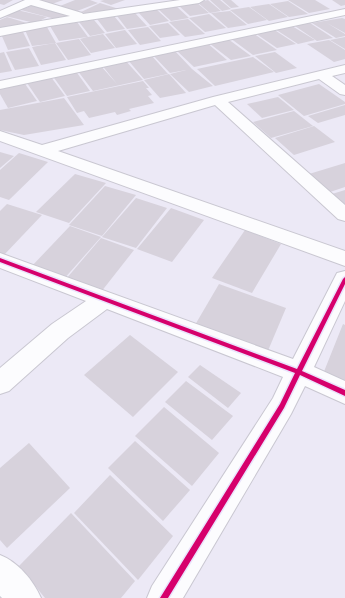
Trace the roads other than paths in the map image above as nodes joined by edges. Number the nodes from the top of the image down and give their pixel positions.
1 (157, 0) edge
2 (199, 0) edge
3 (32, 1) edge
4 (333, 3) dead end
5 (172, 5) junction
6 (345, 11) edge
7 (0, 15) edge
8 (89, 18) junction
9 (0, 32) edge
10 (345, 69) edge
11 (322, 75) junction
12 (0, 85) edge
13 (345, 91) edge
14 (218, 100) junction
15 (0, 136) edge
16 (40, 151) junction
17 (345, 215) edge
18 (345, 259) edge
19 (0, 260) edge
20 (345, 279) edge
21 (105, 299) junction
22 (300, 372) junction
23 (0, 383) edge
24 (345, 393) edge
25 (0, 571) edge
26 (24, 598) edge
27 (164, 598) edge

1 - 5 street
2 - 5 street
3 - 7 street
3 - 8 street
4 - 6 street
5 - 8 street
6 - 12 street
8 - 9 street
10 - 11 street
11 - 13 street
11 - 14 street
14 - 16 street
14 - 17 street
15 - 16 street
16 - 18 street
19 - 21 street
20 - 22 street
21 - 22 street
21 - 23 street
22 - 24 street
22 - 27 street
25 - 26 street

